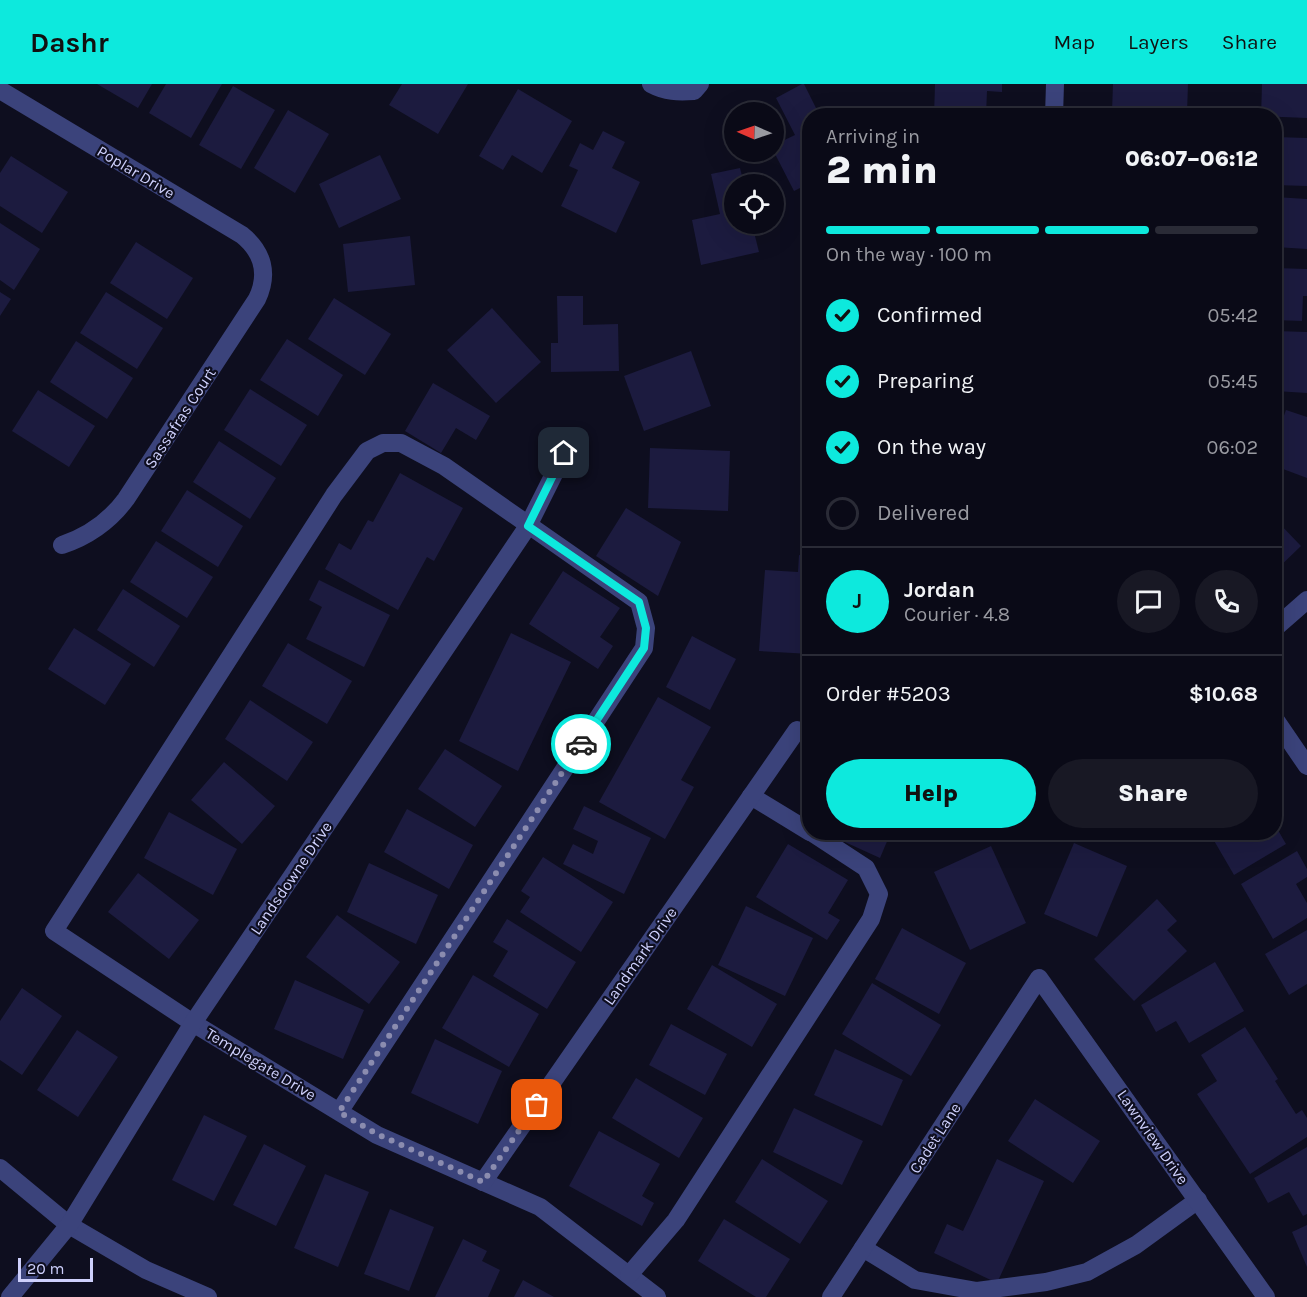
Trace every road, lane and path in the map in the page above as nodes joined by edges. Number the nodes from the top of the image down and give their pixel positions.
1 (700, 84) edge
2 (1055, 84) edge
3 (656, 86) edge
4 (0, 90) edge
5 (1054, 108) edge
6 (263, 263) joint
7 (564, 453) dead end
8 (528, 526) junction
9 (62, 545) dead end
10 (1307, 600) edge
11 (1282, 622) edge
12 (1282, 729) edge
13 (797, 730) dead end
14 (1307, 766) edge
15 (751, 796) junction
16 (802, 827) edge
17 (822, 840) edge
18 (1039, 978) joint
19 (193, 1023) junction
20 (339, 1112) junction
21 (0, 1168) edge
22 (483, 1182) junction
23 (1197, 1200) junction
24 (69, 1225) junction
25 (863, 1248) junction
26 (629, 1275) junction
27 (10, 1297) edge
28 (208, 1297) edge
29 (657, 1297) edge
30 (831, 1297) edge
31 (1266, 1297) edge

1 - 3 street
2 - 5 street
4 - 6 street, Poplar Drive
6 - 9 street, Sassafras Court
7 - 8 street, Landsdowne Drive
8 - 19 street, Landsdowne Drive
8 - 19 street, Templegate Drive
8 - 20 street
10 - 11 street
12 - 14 street
13 - 15 street, Landmark Drive
15 - 16 street
15 - 22 street, Landmark Drive
17 - 26 street
18 - 23 street, Lawnview Drive
18 - 25 street, Cadet Lane
19 - 20 street, Templegate Drive
19 - 24 street, Landsdowne Drive
20 - 22 street, Templegate Drive
21 - 24 street
22 - 26 street, Templegate Drive
23 - 25 street
23 - 31 street, Lawnview Drive
24 - 27 street, Landsdowne Drive
24 - 28 street
25 - 30 street, Cadet Lane
26 - 29 street, Templegate Drive

